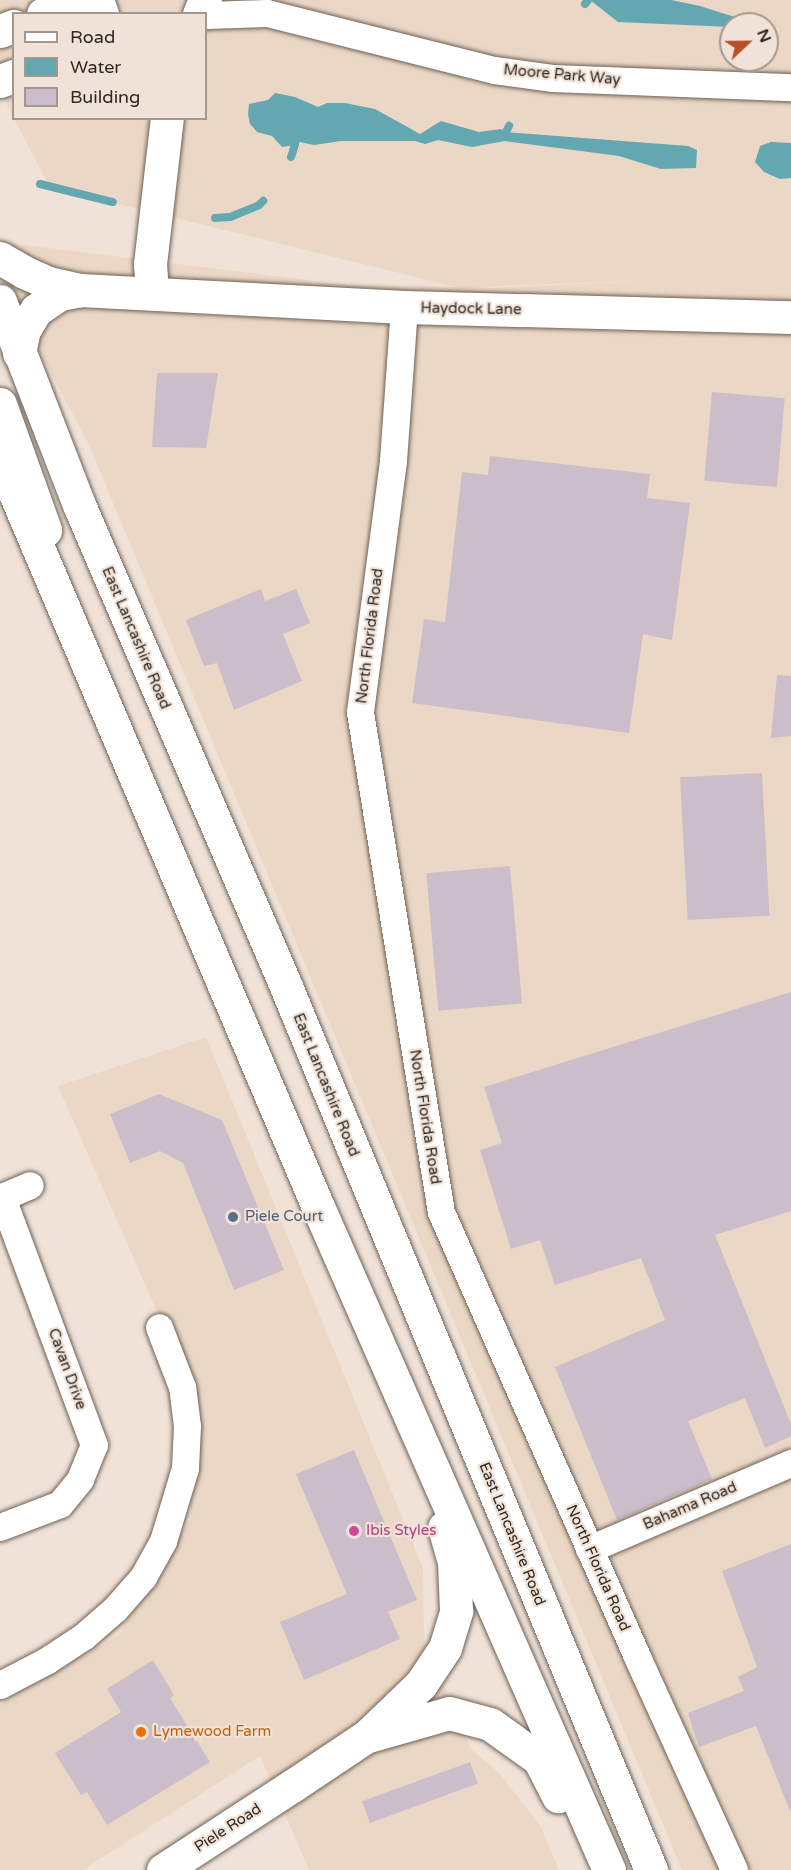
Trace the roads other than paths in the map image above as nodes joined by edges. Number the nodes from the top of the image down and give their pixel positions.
1 (72, 0) edge
2 (258, 7) edge
3 (47, 12) edge
4 (207, 15) edge
5 (791, 87) edge
6 (166, 120) edge
7 (0, 258) edge
8 (80, 290) junction
9 (152, 292) junction
10 (0, 301) edge
11 (404, 307) junction
12 (791, 317) edge
13 (19, 353) junction
14 (0, 404) edge
15 (0, 458) edge
16 (97, 685) junction
17 (30, 1185) dead end
18 (159, 1327) dead end
19 (415, 1427) junction
20 (791, 1463) edge
21 (0, 1527) edge
22 (589, 1549) junction
23 (0, 1685) edge
24 (368, 1737) junction
25 (163, 1870) edge
26 (597, 1870) edge
27 (609, 1870) edge
28 (651, 1870) edge
29 (734, 1870) edge

1 - 3 main road
2 - 4 street, Moore Park Way
2 - 5 street, Moore Park Way
6 - 9 main road
7 - 8 main road, Haydock Lane
8 - 9 main road, Haydock Lane
8 - 13 main road, Haydock Lane
9 - 11 main road, Haydock Lane
10 - 13 main road, East Lancashire Road
11 - 12 main road, Haydock Lane
11 - 22 street, North Florida Road
13 - 28 main road, East Lancashire Road
14 - 16 main road
15 - 16 main road
16 - 19 main road
17 - 21 street, Cavan Drive
18 - 23 street
19 - 24 main road
19 - 27 main road
20 - 22 street, Bahama Road
22 - 29 street, North Florida Road
24 - 25 main road, Piele Road
24 - 26 main road

